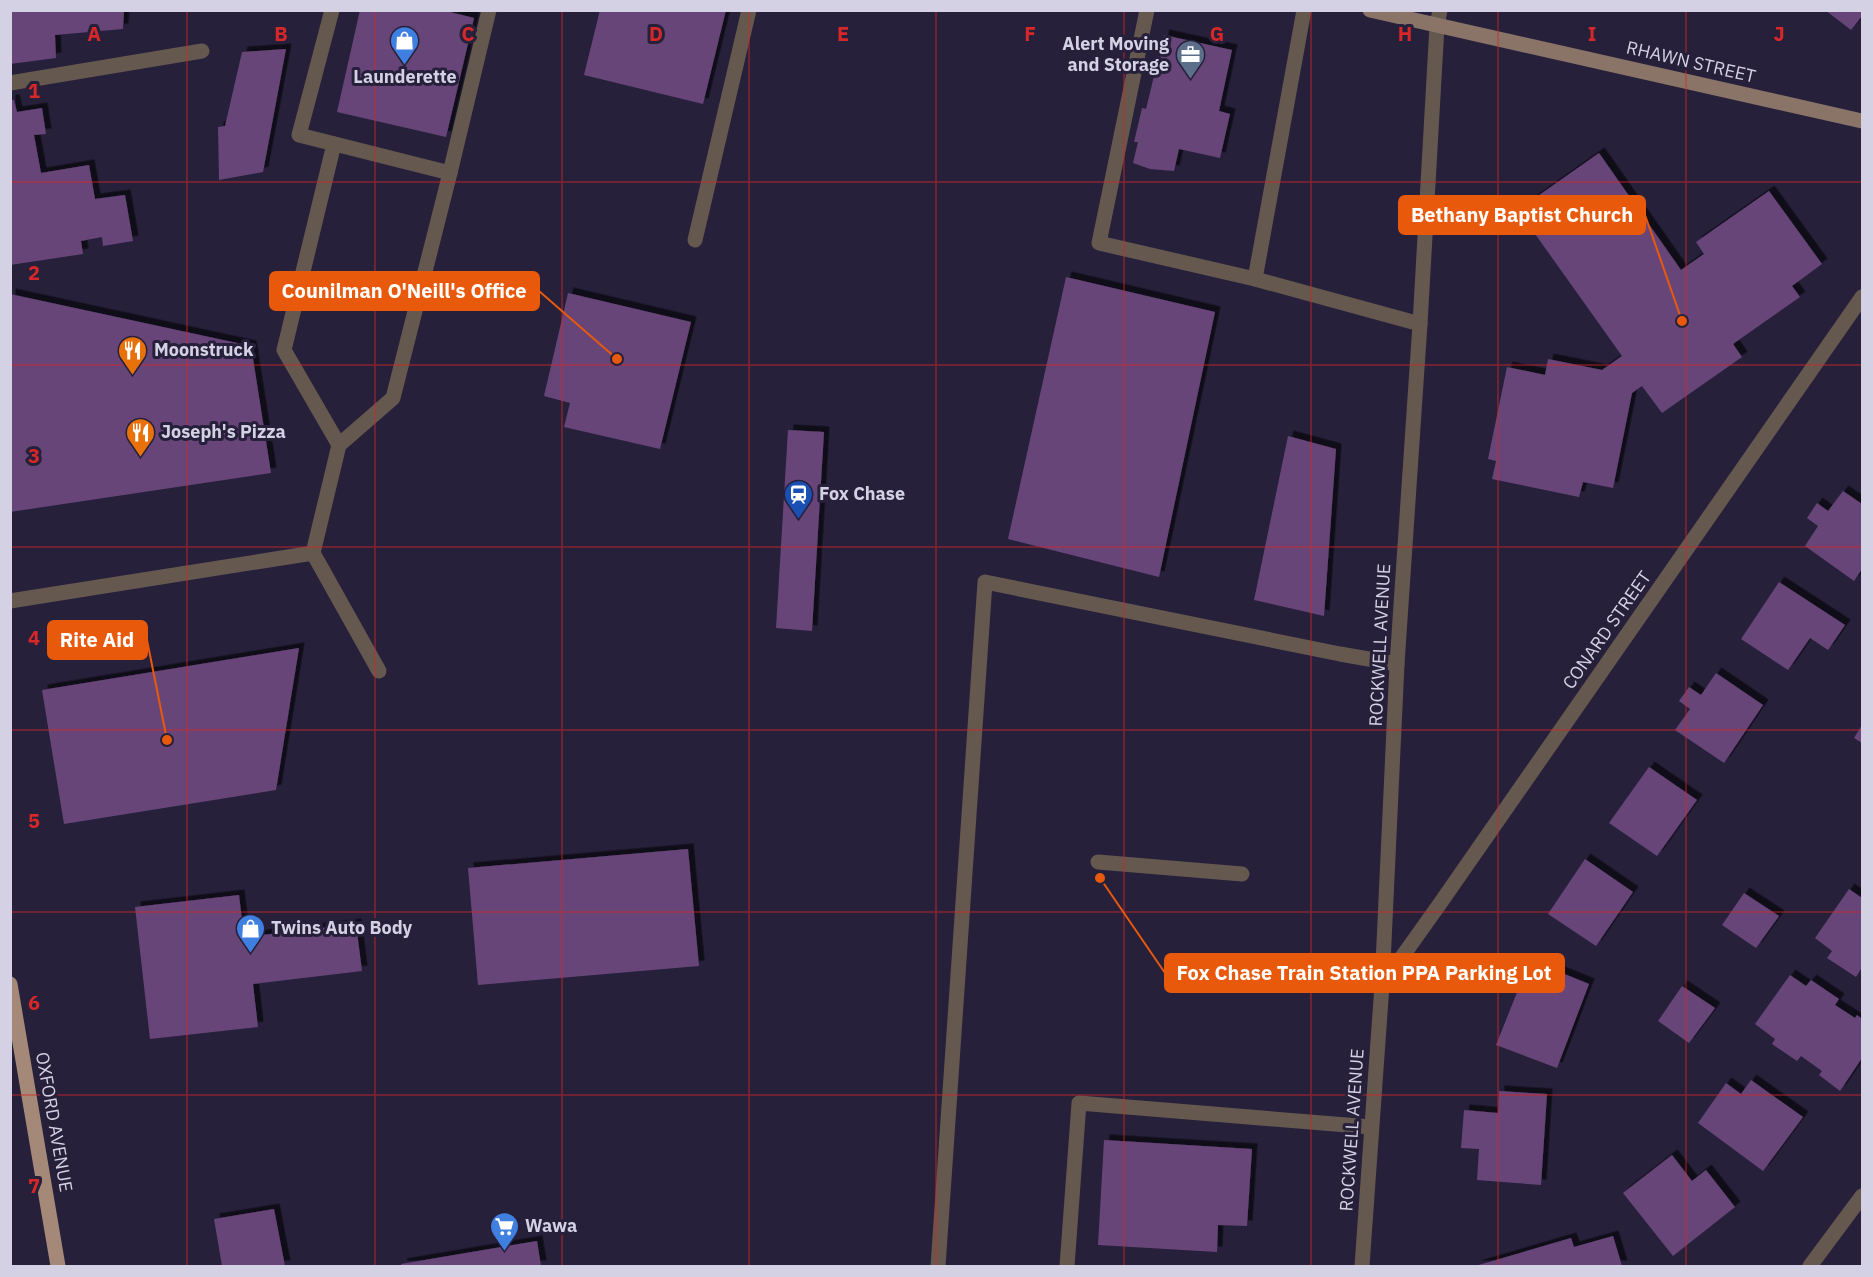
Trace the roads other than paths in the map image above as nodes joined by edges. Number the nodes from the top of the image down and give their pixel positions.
1 (332, 10) edge
2 (489, 10) edge
3 (749, 10) edge
4 (1147, 10) edge
5 (1304, 10) edge
6 (1370, 10) edge
7 (1439, 18) edge
8 (202, 51) dead end
9 (10, 83) edge
10 (1862, 119) edge
11 (334, 144) junction
12 (450, 173) junction
13 (695, 240) dead end
14 (1255, 279) junction
15 (1863, 297) edge
16 (1420, 324) junction
17 (339, 445) junction
18 (313, 553) junction
19 (10, 601) edge
20 (1397, 664) junction
21 (379, 671) dead end
22 (1098, 862) dead end
23 (1242, 874) dead end
24 (10, 984) edge
25 (1382, 985) junction
26 (1371, 1127) junction
27 (1863, 1196) edge
28 (58, 1266) edge
29 (938, 1266) edge
30 (1067, 1266) edge
31 (1362, 1266) edge
32 (1810, 1266) edge

1 - 11 street
2 - 12 street
3 - 13 street
4 - 14 street
5 - 14 street
6 - 7 main road, RHAWN STREET
7 - 10 main road, RHAWN STREET
7 - 16 street, ROCKWELL AVENUE
8 - 9 street
11 - 12 street
11 - 17 street
12 - 17 street
14 - 16 street
15 - 25 street, CONARD STREET
16 - 20 street, ROCKWELL AVENUE
17 - 18 street
18 - 19 street
18 - 21 street
20 - 25 street, ROCKWELL AVENUE
20 - 29 street
22 - 23 street
24 - 28 main road, OXFORD AVENUE
25 - 26 street, ROCKWELL AVENUE
26 - 30 street
26 - 31 street, ROCKWELL AVENUE
27 - 32 street

